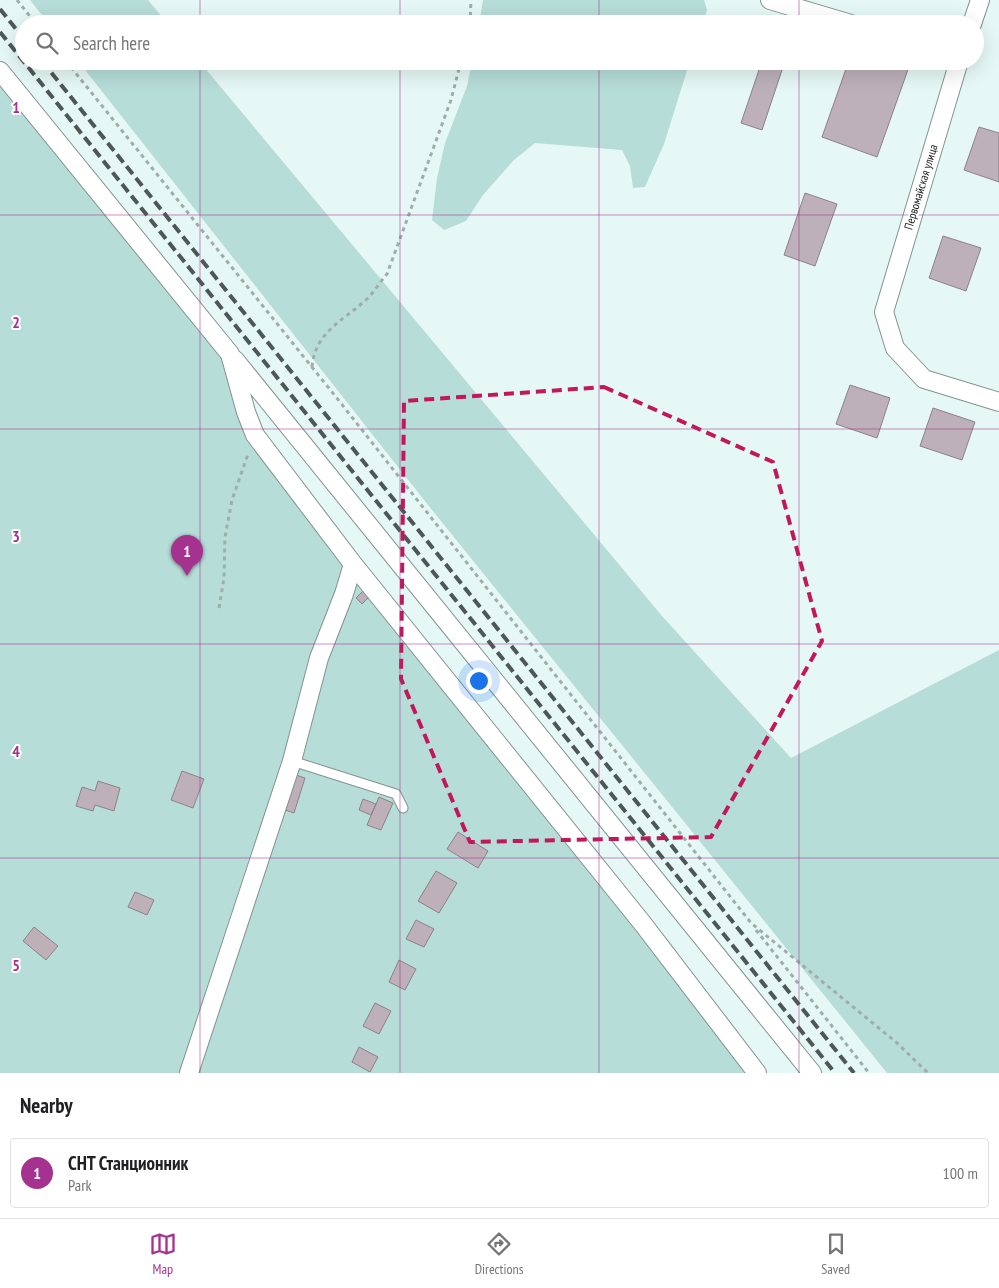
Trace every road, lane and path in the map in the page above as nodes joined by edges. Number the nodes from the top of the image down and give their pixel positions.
1 (17, 0) edge
2 (471, 0) edge
3 (770, 0) edge
4 (980, 0) edge
5 (29, 15) edge
6 (470, 15) edge
7 (821, 15) edge
8 (975, 15) edge
9 (0, 70) edge
10 (73, 70) edge
11 (459, 70) edge
12 (956, 70) edge
13 (230, 354) junction
14 (312, 367) junction
15 (999, 402) edge
16 (255, 435) junction
17 (353, 564) junction
18 (219, 608) dead end
19 (292, 762) junction
20 (403, 808) dead end
21 (751, 923) junction
22 (189, 1073) edge
23 (757, 1073) edge
24 (812, 1073) edge
25 (869, 1073) edge
26 (928, 1073) edge

1 - 5 path
2 - 6 path
3 - 7 street
4 - 8 street
9 - 13 street
10 - 14 path
11 - 14 path
12 - 15 street, Первомайская улица
13 - 16 street
13 - 24 street
14 - 21 path
16 - 17 street
16 - 18 path
17 - 19 street
17 - 23 street
19 - 20 lane
19 - 22 street
21 - 25 path
21 - 26 path

